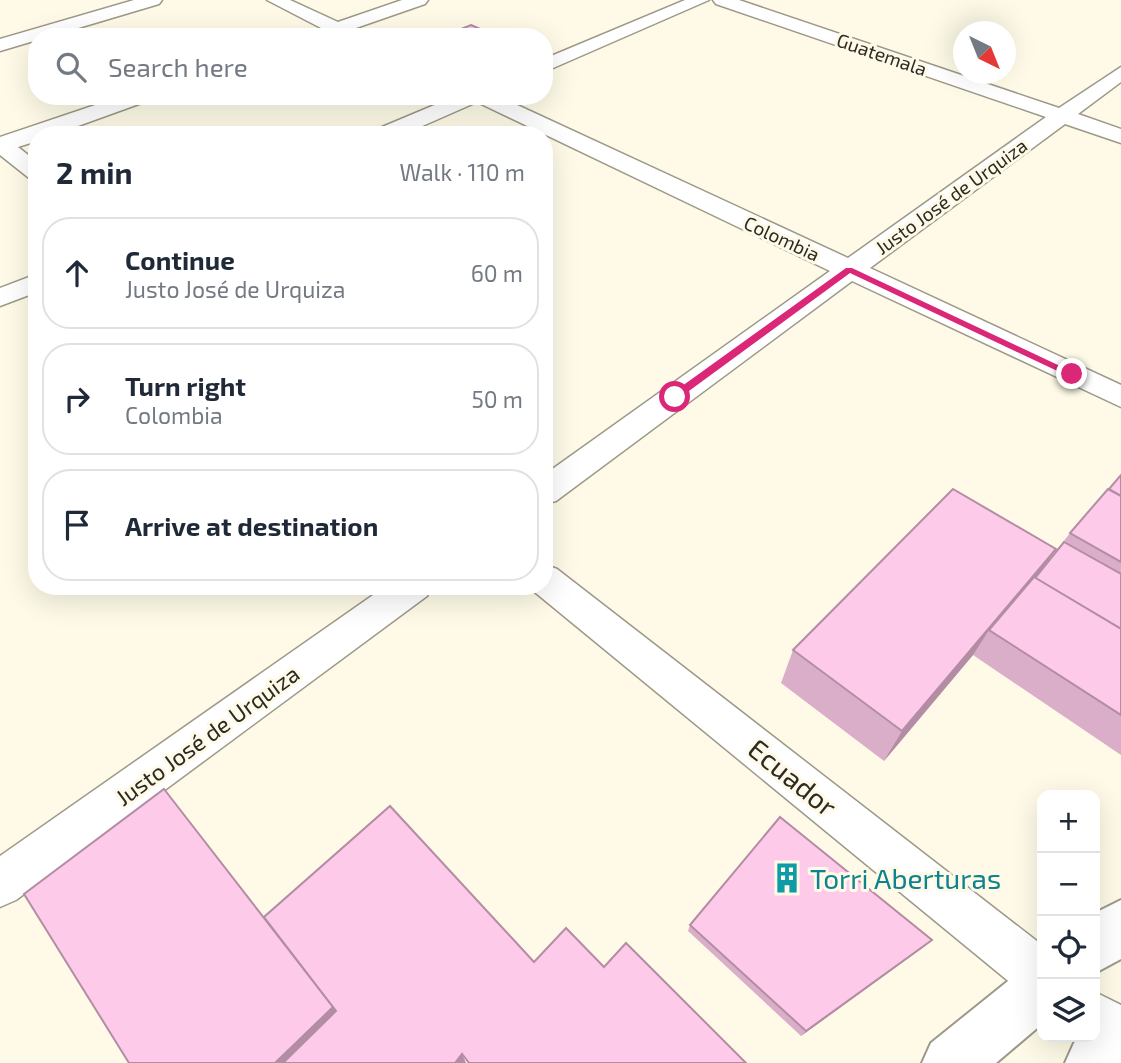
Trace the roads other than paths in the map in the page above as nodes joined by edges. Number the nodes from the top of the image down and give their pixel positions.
1 (153, 0) edge
2 (276, 0) edge
3 (419, 0) edge
4 (700, 0) edge
5 (722, 0) edge
6 (58, 28) edge
7 (335, 28) edge
8 (356, 28) edge
9 (28, 37) edge
10 (0, 45) edge
11 (553, 62) edge
12 (1121, 73) edge
13 (117, 105) edge
14 (453, 105) edge
15 (500, 105) edge
16 (1062, 116) junction
17 (56, 126) edge
18 (404, 126) edge
19 (544, 126) edge
20 (553, 130) edge
21 (28, 136) edge
22 (1121, 136) edge
23 (1, 145) edge
24 (28, 166) edge
25 (849, 270) junction
26 (28, 286) edge
27 (0, 298) edge
28 (1121, 397) edge
29 (553, 485) edge
30 (553, 586) edge
31 (401, 595) edge
32 (0, 884) edge
33 (1121, 926) edge
34 (1100, 942) edge
35 (1037, 972) edge
36 (1037, 992) edge
37 (1100, 1021) edge
38 (1121, 1037) edge
39 (951, 1063) edge
40 (1094, 1063) edge

1 - 6 street
2 - 7 street
3 - 8 street
4 - 11 street
5 - 16 street, Guatemala
9 - 10 street
12 - 16 street, Justo José de Urquiza
13 - 17 street
14 - 18 street
15 - 19 street, Colombia
16 - 22 street, Guatemala
16 - 25 street, Justo José de Urquiza
20 - 25 street, Colombia
21 - 23 street
23 - 24 street
25 - 28 street, Colombia
25 - 29 street, Justo José de Urquiza
26 - 27 street
30 - 35 street, Ecuador
31 - 32 street, Justo José de Urquiza
33 - 34 main road
36 - 39 main road
37 - 38 street
38 - 40 main road

